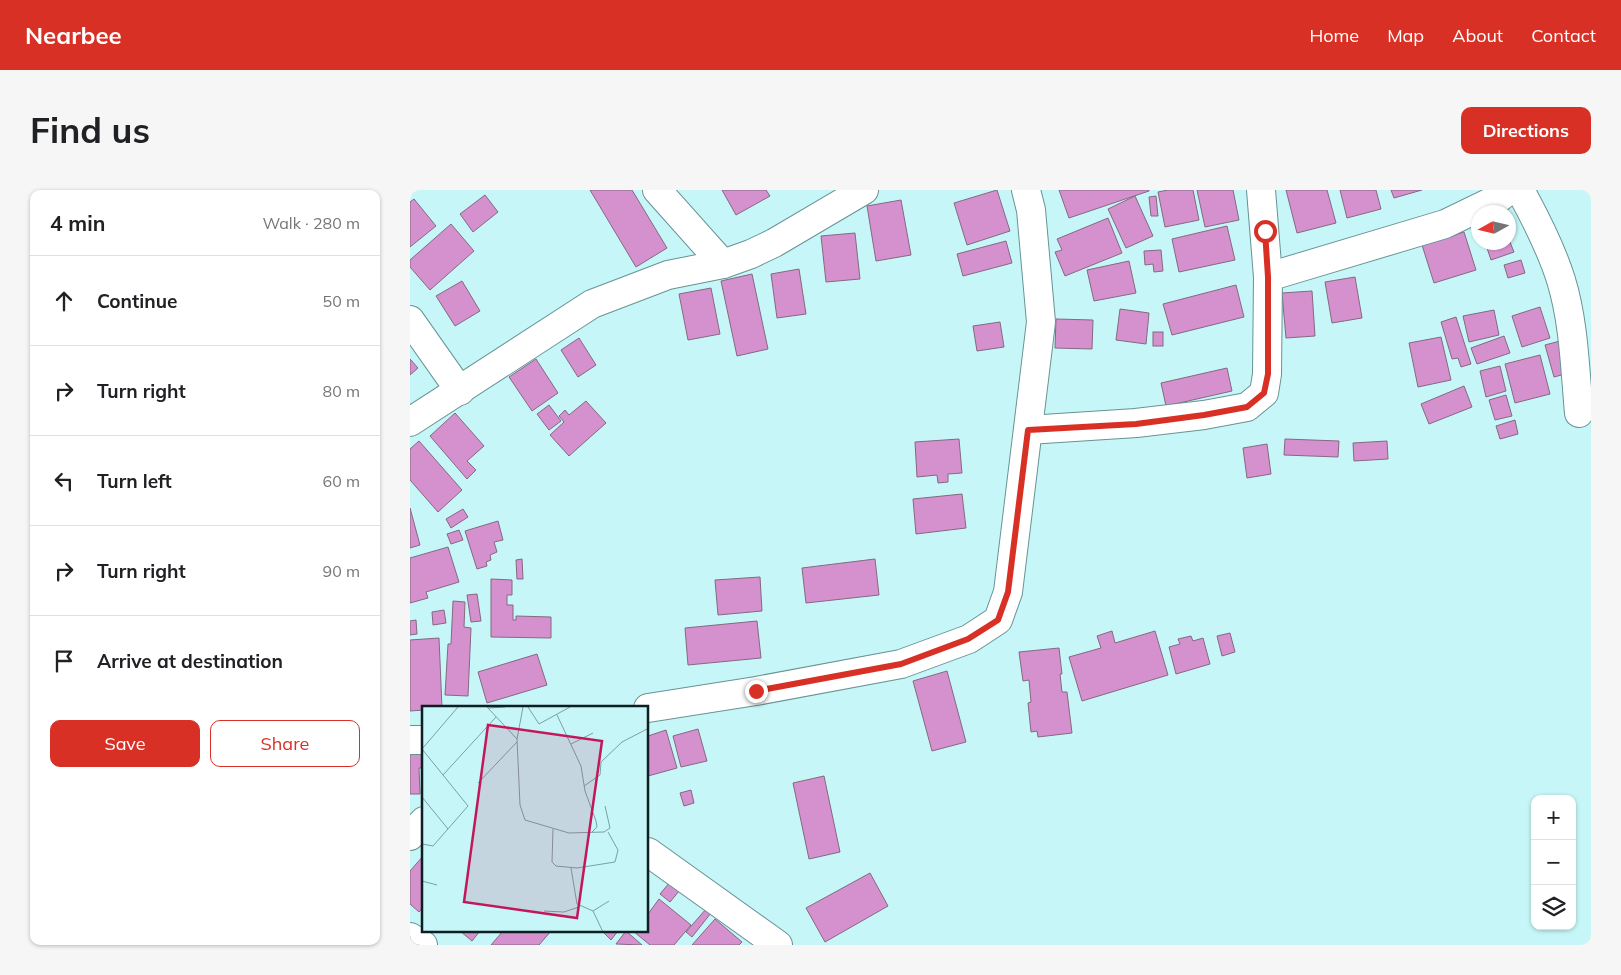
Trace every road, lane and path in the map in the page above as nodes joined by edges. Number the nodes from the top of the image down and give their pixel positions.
1 (657, 190) edge
2 (864, 190) edge
3 (1026, 190) edge
4 (1261, 190) edge
5 (1509, 190) edge
6 (1520, 190) edge
7 (723, 264) junction
8 (1268, 277) junction
9 (410, 320) edge
10 (460, 390) junction
11 (1579, 413) dead end
12 (410, 422) edge
13 (1028, 430) junction
14 (649, 708) edge
15 (422, 823) edge
16 (410, 836) edge
17 (649, 853) edge
18 (410, 937) edge
19 (423, 945) edge
20 (778, 945) edge

1 - 7 street
2 - 7 street
3 - 13 street
4 - 8 street
5 - 8 street
6 - 11 street
7 - 10 street
8 - 13 street
9 - 10 street
10 - 12 street
13 - 14 street
15 - 16 street
17 - 20 street
18 - 19 street

